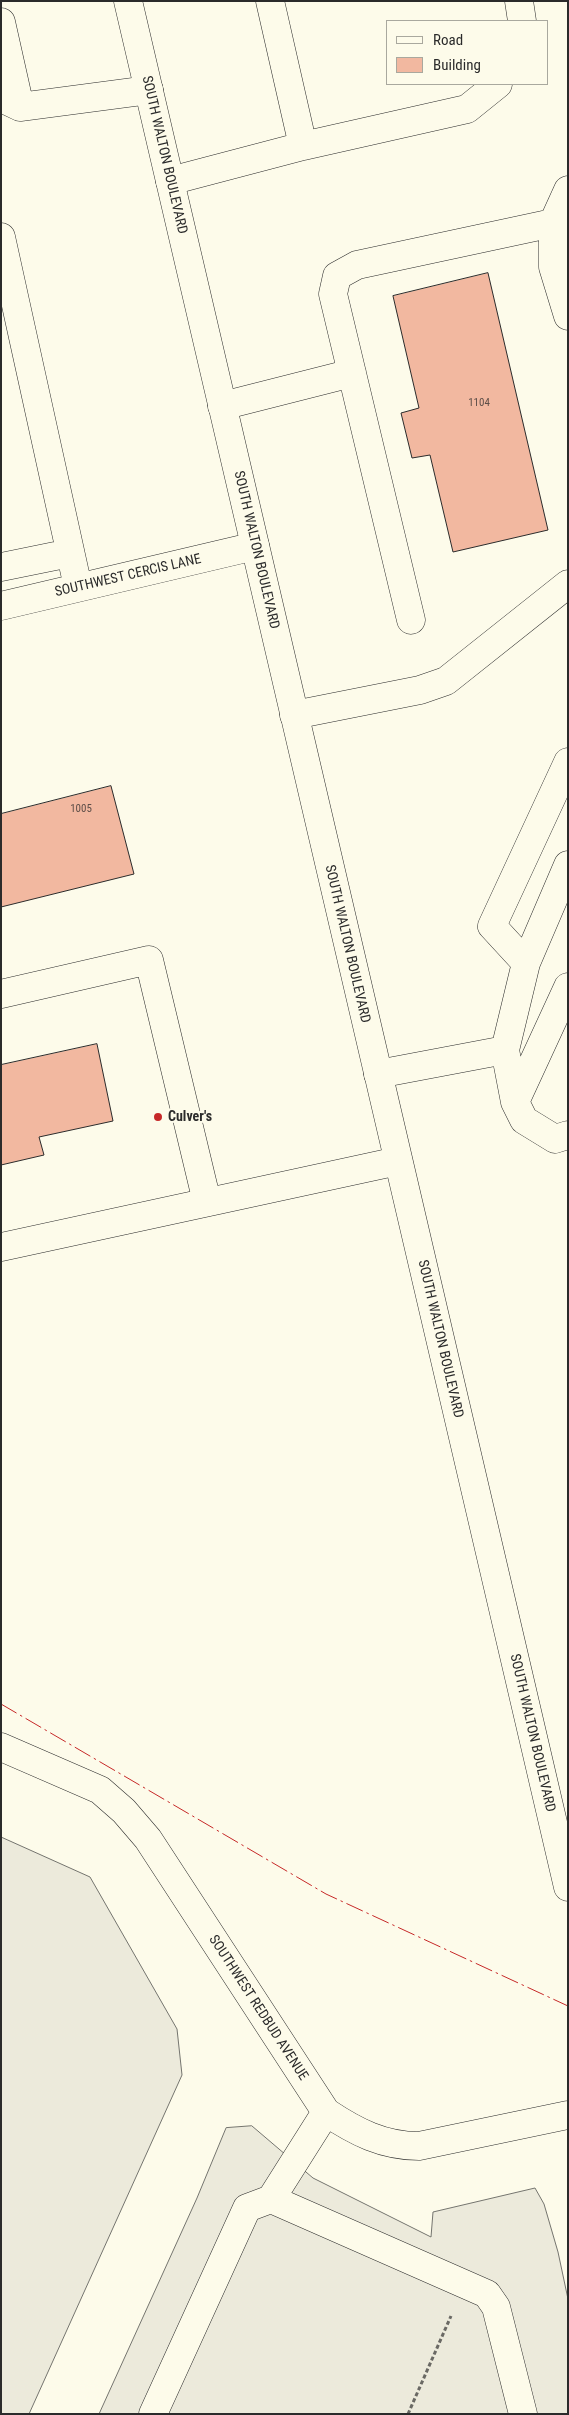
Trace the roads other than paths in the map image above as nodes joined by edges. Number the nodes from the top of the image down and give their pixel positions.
1 (128, 1) edge
2 (270, 1) edge
3 (519, 1) edge
4 (522, 20) edge
5 (1, 22) edge
6 (497, 85) edge
7 (149, 90) junction
8 (11, 103) edge
9 (304, 146) junction
10 (170, 181) junction
11 (568, 190) edge
12 (554, 223) junction
13 (1, 237) edge
14 (568, 316) edge
15 (352, 373) junction
16 (222, 406) junction
17 (255, 546) junction
18 (70, 553) junction
19 (1, 567) edge
20 (568, 584) edge
21 (78, 587) junction
22 (1, 606) edge
23 (411, 620) dead end
24 (294, 715) junction
25 (568, 762) edge
26 (568, 865) edge
27 (526, 963) junction
28 (568, 987) edge
29 (1, 994) edge
30 (505, 1050) junction
31 (378, 1074) junction
32 (515, 1102) junction
33 (568, 1135) edge
34 (398, 1161) junction
35 (206, 1202) junction
36 (1, 1246) edge
37 (1, 1747) edge
38 (568, 1887) edge
39 (326, 2112) junction
40 (568, 2115) edge
41 (271, 2199) junction
42 (153, 2414) edge
43 (523, 2414) edge

1 - 7 main road, SOUTH WALTON BOULEVARD
2 - 9 main road
3 - 4 main road
5 - 8 main road
6 - 9 main road
7 - 8 main road
7 - 10 main road, SOUTH WALTON BOULEVARD
9 - 10 main road
10 - 16 main road, SOUTH WALTON BOULEVARD
11 - 12 main road
12 - 14 main road
12 - 15 main road
13 - 18 main road
15 - 16 main road
15 - 23 main road
16 - 17 main road, SOUTH WALTON BOULEVARD
17 - 21 main road, SOUTHWEST CERCIS LANE
17 - 24 main road, SOUTH WALTON BOULEVARD
18 - 19 main road
18 - 21 main road
20 - 24 main road
21 - 22 main road, SOUTHWEST CERCIS LANE
24 - 31 main road, SOUTH WALTON BOULEVARD
25 - 27 main road
26 - 27 main road
27 - 30 main road
28 - 32 main road
29 - 35 main road
30 - 31 main road
30 - 32 main road
31 - 34 main road, SOUTH WALTON BOULEVARD
32 - 33 main road
34 - 35 main road
34 - 38 main road, SOUTH WALTON BOULEVARD
35 - 36 main road
37 - 39 main road, SOUTHWEST REDBUD AVENUE
39 - 40 main road, SOUTHWEST REDBUD AVENUE
39 - 41 main road
41 - 42 main road
41 - 43 main road

